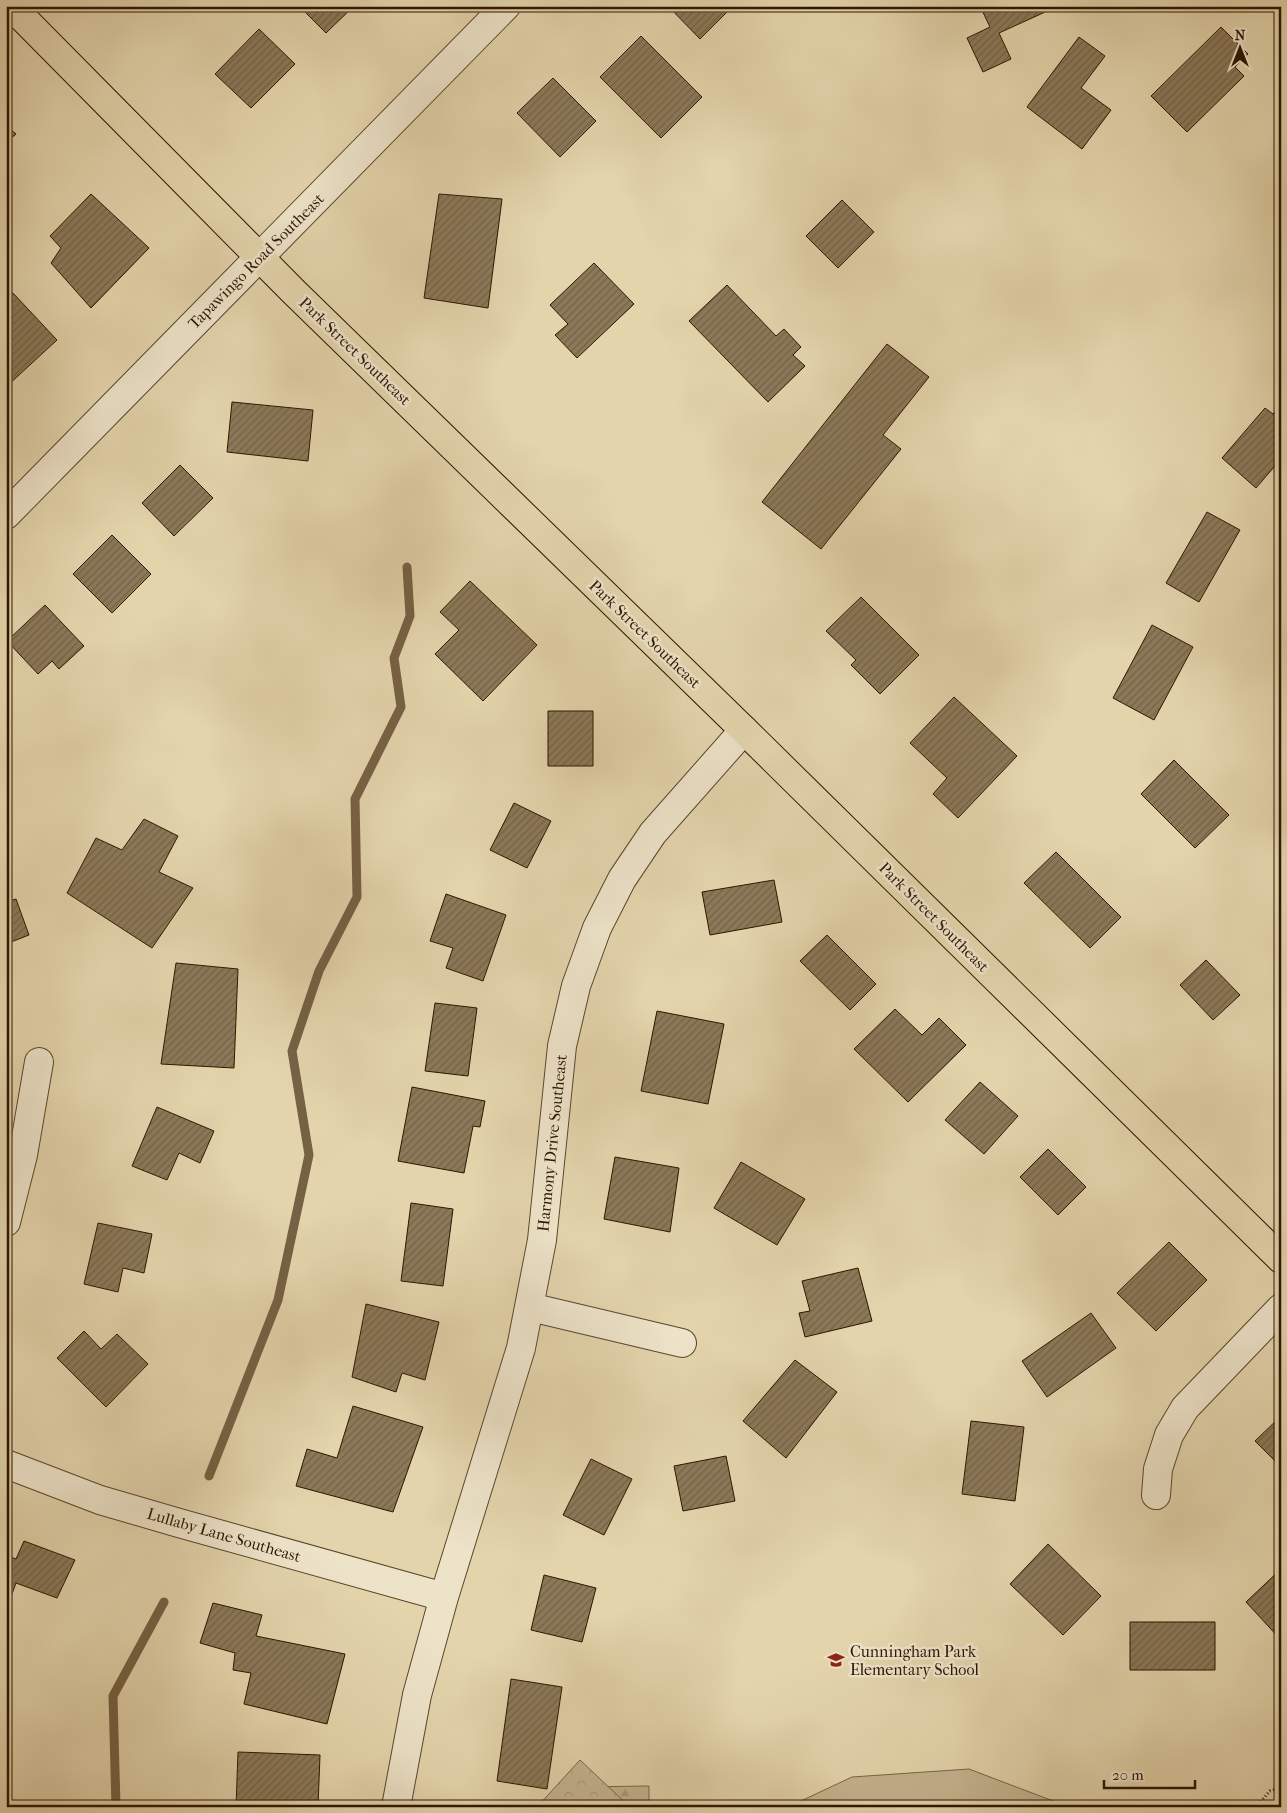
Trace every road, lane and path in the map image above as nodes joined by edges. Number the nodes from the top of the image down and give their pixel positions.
1 (11, 6) edge
2 (506, 6) edge
3 (260, 257) junction
4 (6, 515) edge
5 (744, 730) junction
6 (39, 1062) dead end
7 (6, 1222) edge
8 (1281, 1259) edge
9 (530, 1307) junction
10 (1281, 1308) edge
11 (682, 1343) dead end
12 (6, 1464) edge
13 (1156, 1495) dead end
14 (444, 1597) junction
15 (1281, 1787) edge
16 (396, 1807) edge
17 (1256, 1807) edge

1 - 3 main road, Park Street Southeast
2 - 3 street, Tapawingo Road Southeast
3 - 4 street, Tapawingo Road Southeast
3 - 5 main road, Park Street Southeast
5 - 8 main road, Park Street Southeast
5 - 9 street, Harmony Drive Southeast
6 - 7 street
9 - 11 street
9 - 14 street, Harmony Drive Southeast
10 - 13 street
12 - 14 street, Lullaby Lane Southeast
14 - 16 street, Harmony Drive Southeast
15 - 17 path

